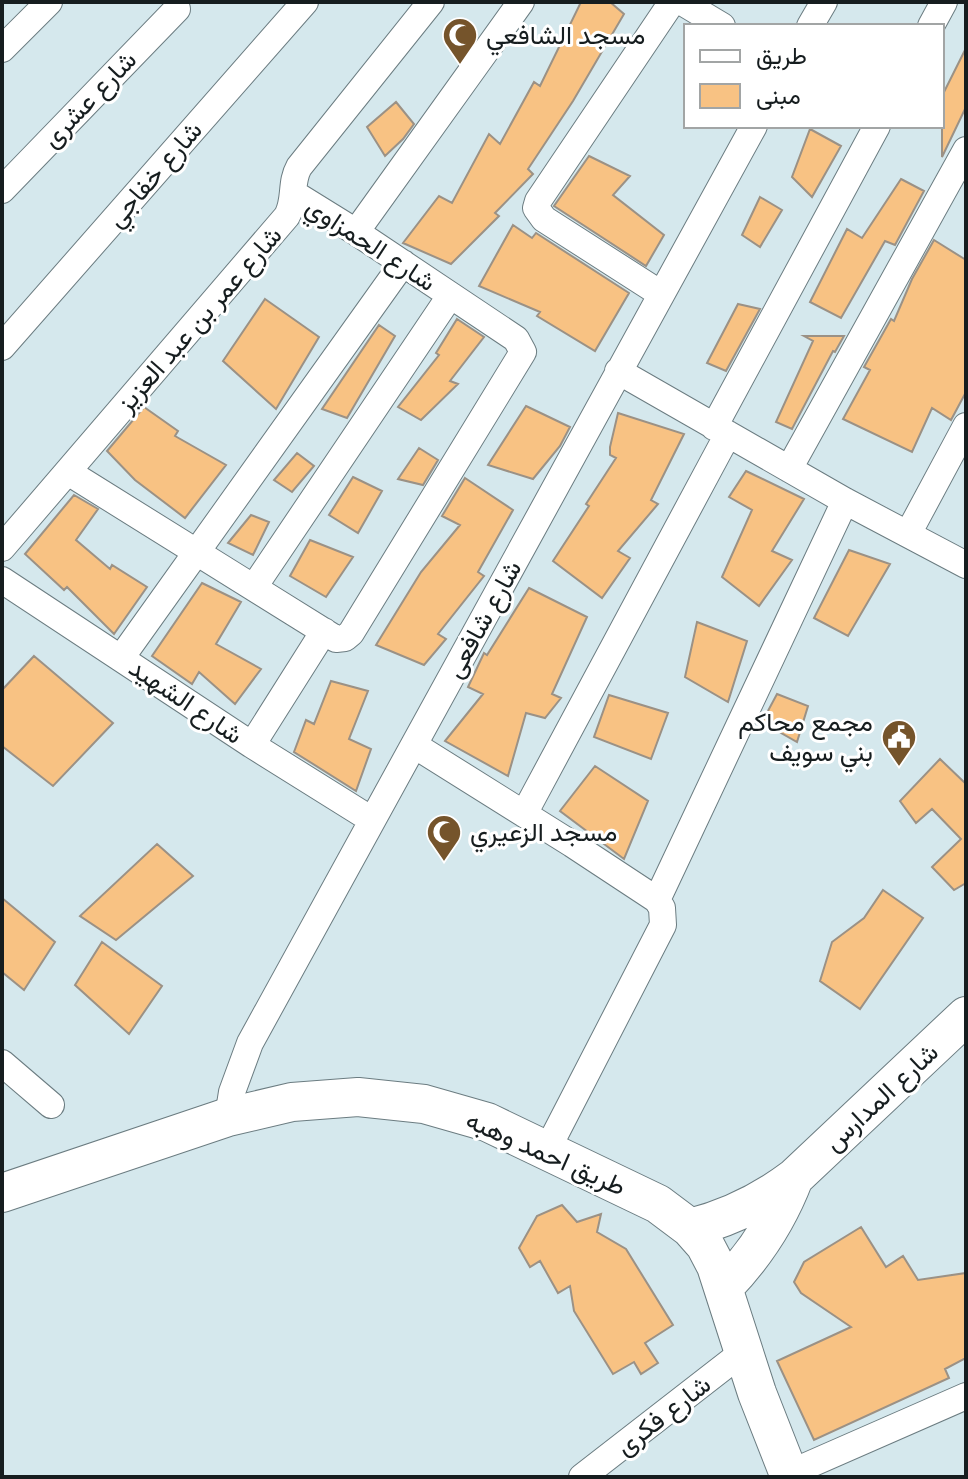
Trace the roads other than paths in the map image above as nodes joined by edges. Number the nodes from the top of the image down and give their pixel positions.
1 (49, 2) edge
2 (305, 2) edge
3 (431, 2) edge
4 (521, 2) edge
5 (672, 2) edge
6 (682, 2) edge
7 (824, 2) edge
8 (944, 2) edge
9 (177, 9) dead end
10 (719, 24) edge
11 (811, 24) edge
12 (932, 24) edge
13 (2, 49) edge
14 (753, 128) edge
15 (876, 128) edge
16 (966, 150) edge
17 (2, 190) edge
18 (293, 193) junction
19 (356, 232) junction
20 (403, 263) junction
21 (661, 294) junction
22 (450, 296) junction
23 (2, 347) edge
24 (618, 371) junction
25 (966, 426) edge
26 (721, 430) junction
27 (789, 469) junction
28 (68, 472) junction
29 (845, 501) junction
30 (908, 534) junction
31 (2, 548) edge
32 (195, 551) junction
33 (966, 565) edge
34 (2, 580) edge
35 (254, 587) junction
36 (324, 631) junction
37 (121, 658) junction
38 (252, 745) junction
39 (414, 745) junction
40 (524, 814) junction
41 (372, 820) junction
42 (657, 900) junction
43 (966, 1016) edge
44 (2, 1063) edge
45 (51, 1105) dead end
46 (228, 1117) junction
47 (547, 1150) junction
48 (794, 1178) junction
49 (2, 1193) edge
50 (690, 1228) junction
51 (724, 1287) junction
52 (743, 1352) junction
53 (966, 1396) edge
54 (789, 1476) edge
55 (582, 1477) edge

1 - 13 street
2 - 23 street, شارع خفاجي
3 - 18 street, شارع عمر بن عبد العزيز
4 - 19 street
5 - 21 street
6 - 10 street
7 - 11 street
8 - 12 street
9 - 17 street, شارع عشرى
14 - 21 street, شارع شافعى
15 - 26 street
16 - 27 street
18 - 19 street, شارع الحمزاوي
18 - 28 street, شارع عمر بن عبد العزيز
19 - 20 street, شارع الحمزاوي
20 - 22 street, شارع الحمزاوي
20 - 32 street
21 - 24 street, شارع شافعى
22 - 35 street
22 - 36 street, شارع الحمزاوي
24 - 26 street
24 - 39 street, شارع شافعى
25 - 30 street
26 - 27 street
26 - 40 street
27 - 29 street
28 - 31 street, شارع عمر بن عبد العزيز
28 - 32 street
29 - 30 street
29 - 42 street
30 - 33 street
32 - 35 street
32 - 37 street
34 - 37 street, شارع الشهيد
35 - 36 street
36 - 38 street
37 - 38 street, شارع الشهيد
38 - 41 street, شارع الشهيد
39 - 40 street
39 - 41 street, شارع شافعى
40 - 42 street
41 - 46 street, شارع شافعى
42 - 47 street
43 - 48 street, شارع المدارس
44 - 45 street
46 - 47 street, طريق احمد وهبه
46 - 49 street, طريق احمد وهبه
47 - 50 street, طريق احمد وهبه
48 - 50 street, شارع المدارس
48 - 51 street, شارع المدارس
50 - 51 street, طريق احمد وهبه
51 - 52 street, طريق احمد وهبه
52 - 54 street, طريق احمد وهبه
52 - 55 street, شارع فكرى
53 - 54 street

